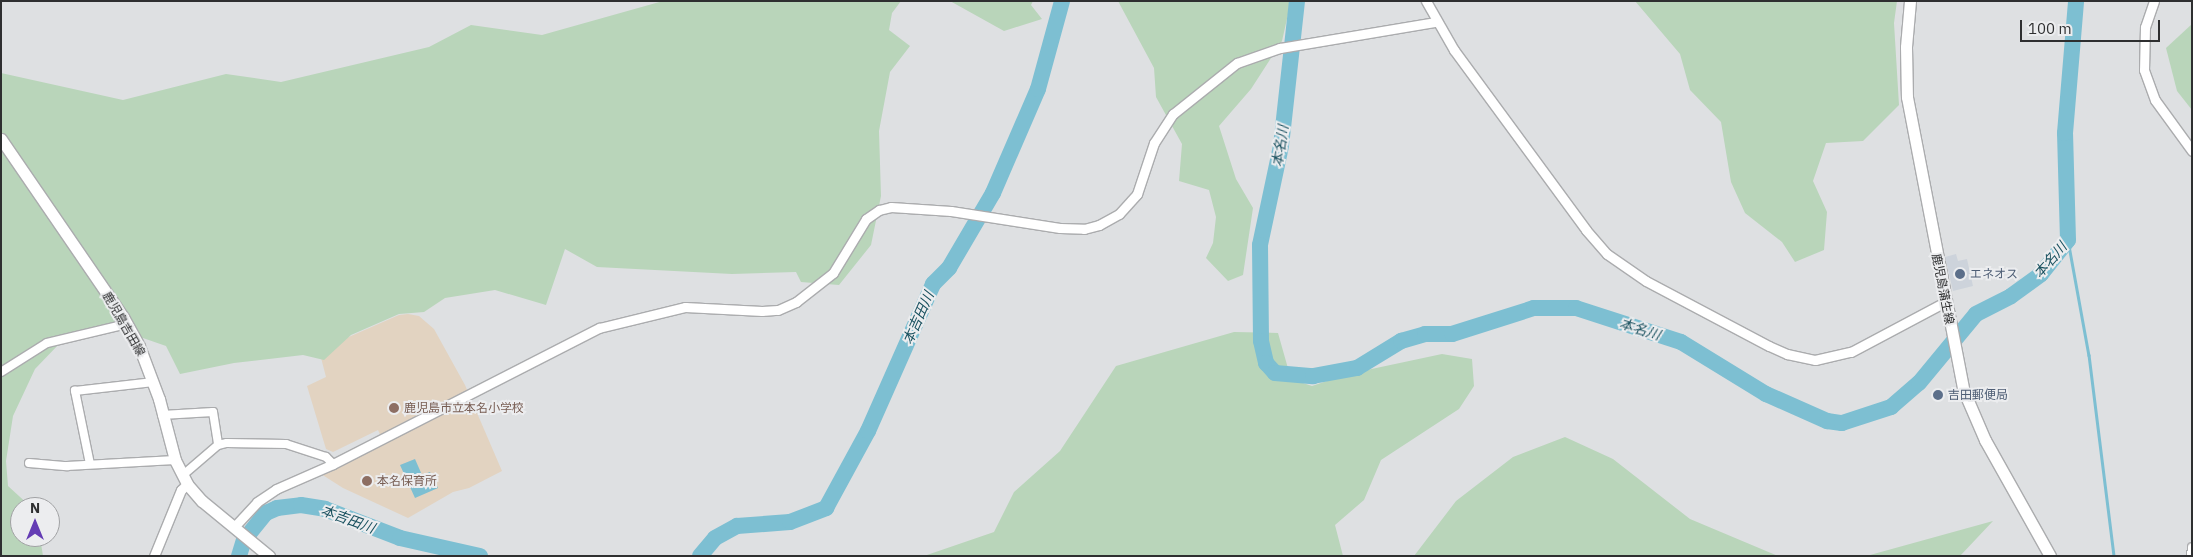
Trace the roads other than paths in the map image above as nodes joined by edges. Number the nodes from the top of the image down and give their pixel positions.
1 (1426, 1) edge
2 (1910, 1) edge
3 (2154, 1) edge
4 (1436, 22) junction
5 (1, 138) edge
6 (2192, 152) edge
7 (1945, 302) junction
8 (127, 324) junction
9 (1, 372) edge
10 (153, 382) junction
11 (162, 415) junction
12 (218, 444) junction
13 (175, 460) junction
14 (29, 463) dead end
15 (90, 464) junction
16 (333, 464) junction
17 (185, 480) junction
18 (239, 530) junction
19 (2192, 547) edge
20 (265, 552) edge
21 (154, 556) edge
22 (2050, 556) edge
23 (2191, 556) edge

1 - 4 street
2 - 7 main road, 鹿児島蒲生線
3 - 6 street
4 - 7 street
4 - 16 street
5 - 8 main road, 鹿児島吉田線
7 - 22 main road, 鹿児島蒲生線
8 - 9 street
8 - 10 main road, 鹿児島吉田線
10 - 11 main road, 鹿児島吉田線
10 - 15 street
11 - 12 street
11 - 13 main road, 鹿児島吉田線
12 - 16 street
12 - 17 street
13 - 15 street
13 - 17 main road, 鹿児島吉田線
14 - 15 street
16 - 18 street
17 - 18 main road, 鹿児島吉田線
17 - 21 street
18 - 20 main road, 鹿児島吉田線
19 - 23 street

